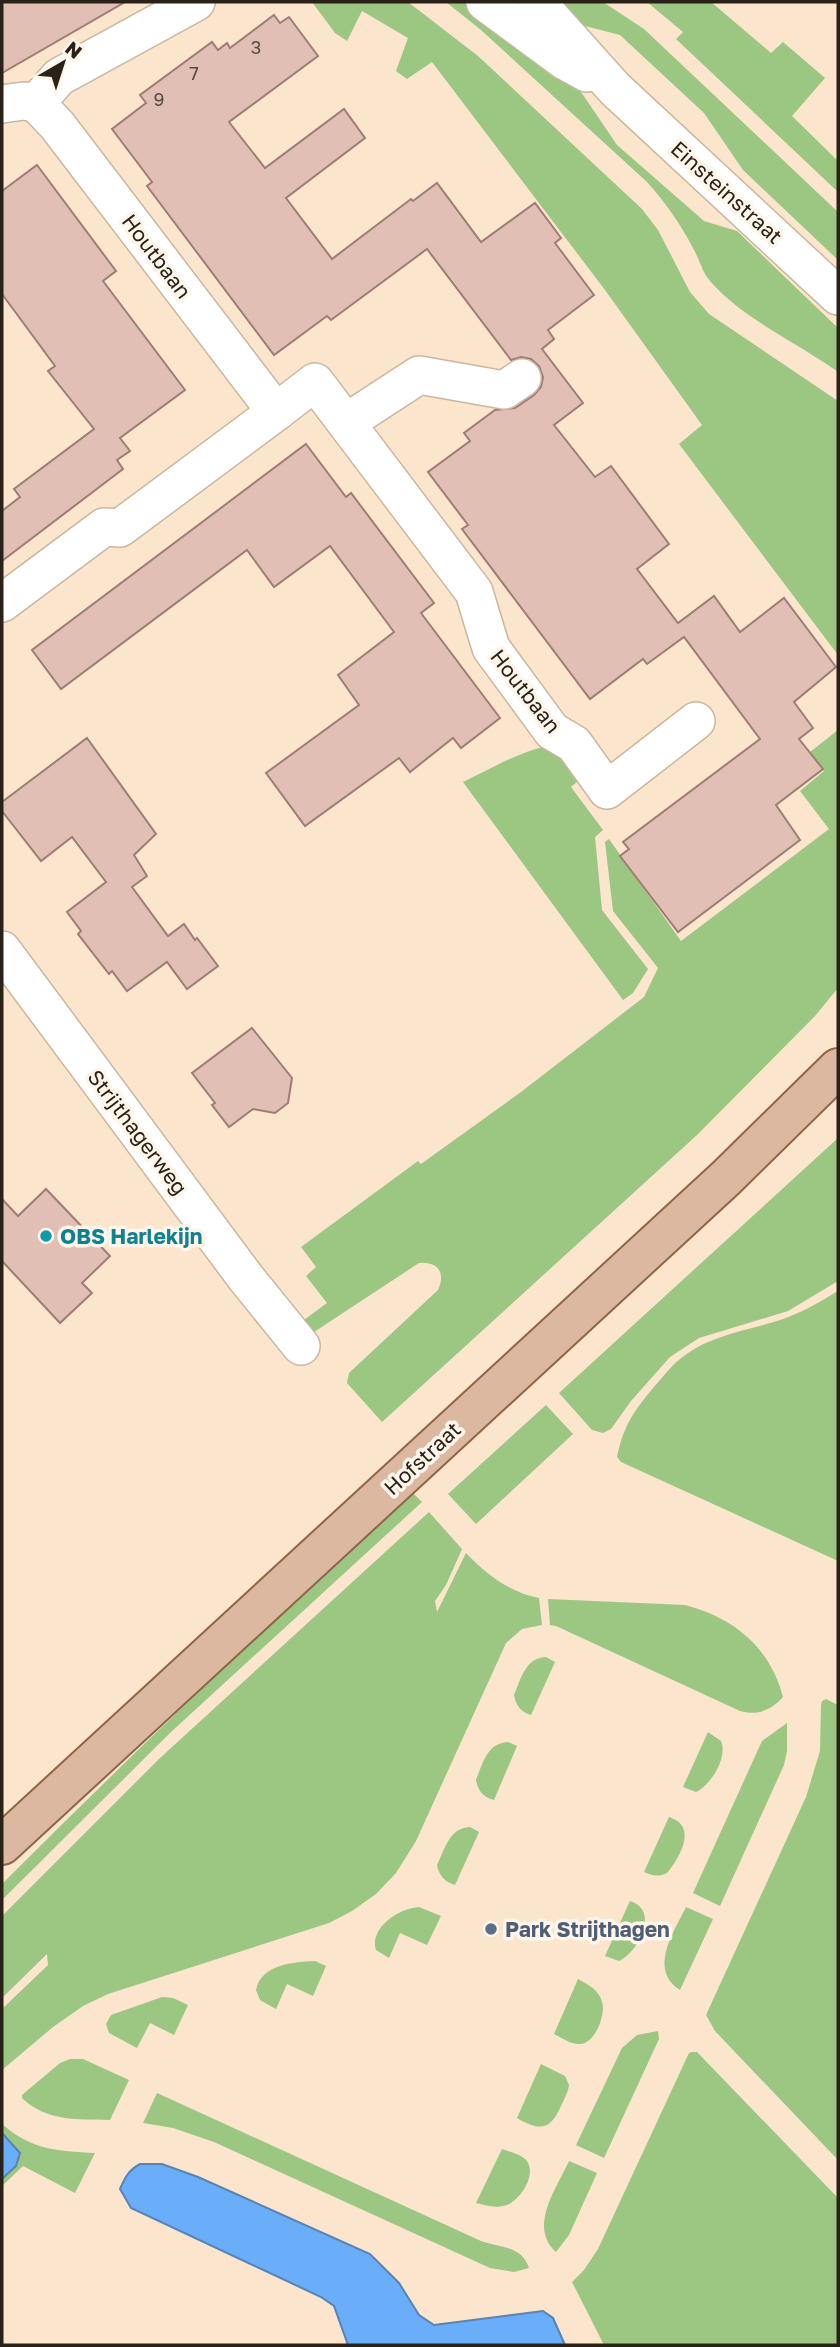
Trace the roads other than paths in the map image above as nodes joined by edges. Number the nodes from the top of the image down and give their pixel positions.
1 (196, 2) edge
2 (485, 2) edge
3 (537, 2) edge
4 (615, 89) junction
5 (19, 104) edge
6 (838, 296) edge
7 (522, 378) dead end
8 (276, 412) junction
9 (347, 422) junction
10 (2, 603) edge
11 (696, 721) dead end
12 (2, 950) edge
13 (838, 1068) edge
14 (301, 1346) dead end
15 (2, 1845) edge

1 - 5 street
2 - 4 street, Einsteinstraat
3 - 4 street, Einsteinstraat
4 - 6 street, Einsteinstraat
5 - 8 street, Houtbaan
7 - 9 street
8 - 9 street, Houtbaan
8 - 10 street, Houtbaan
9 - 11 street, Houtbaan
12 - 14 street, Strijthagerweg
13 - 15 main road, Hofstraat

